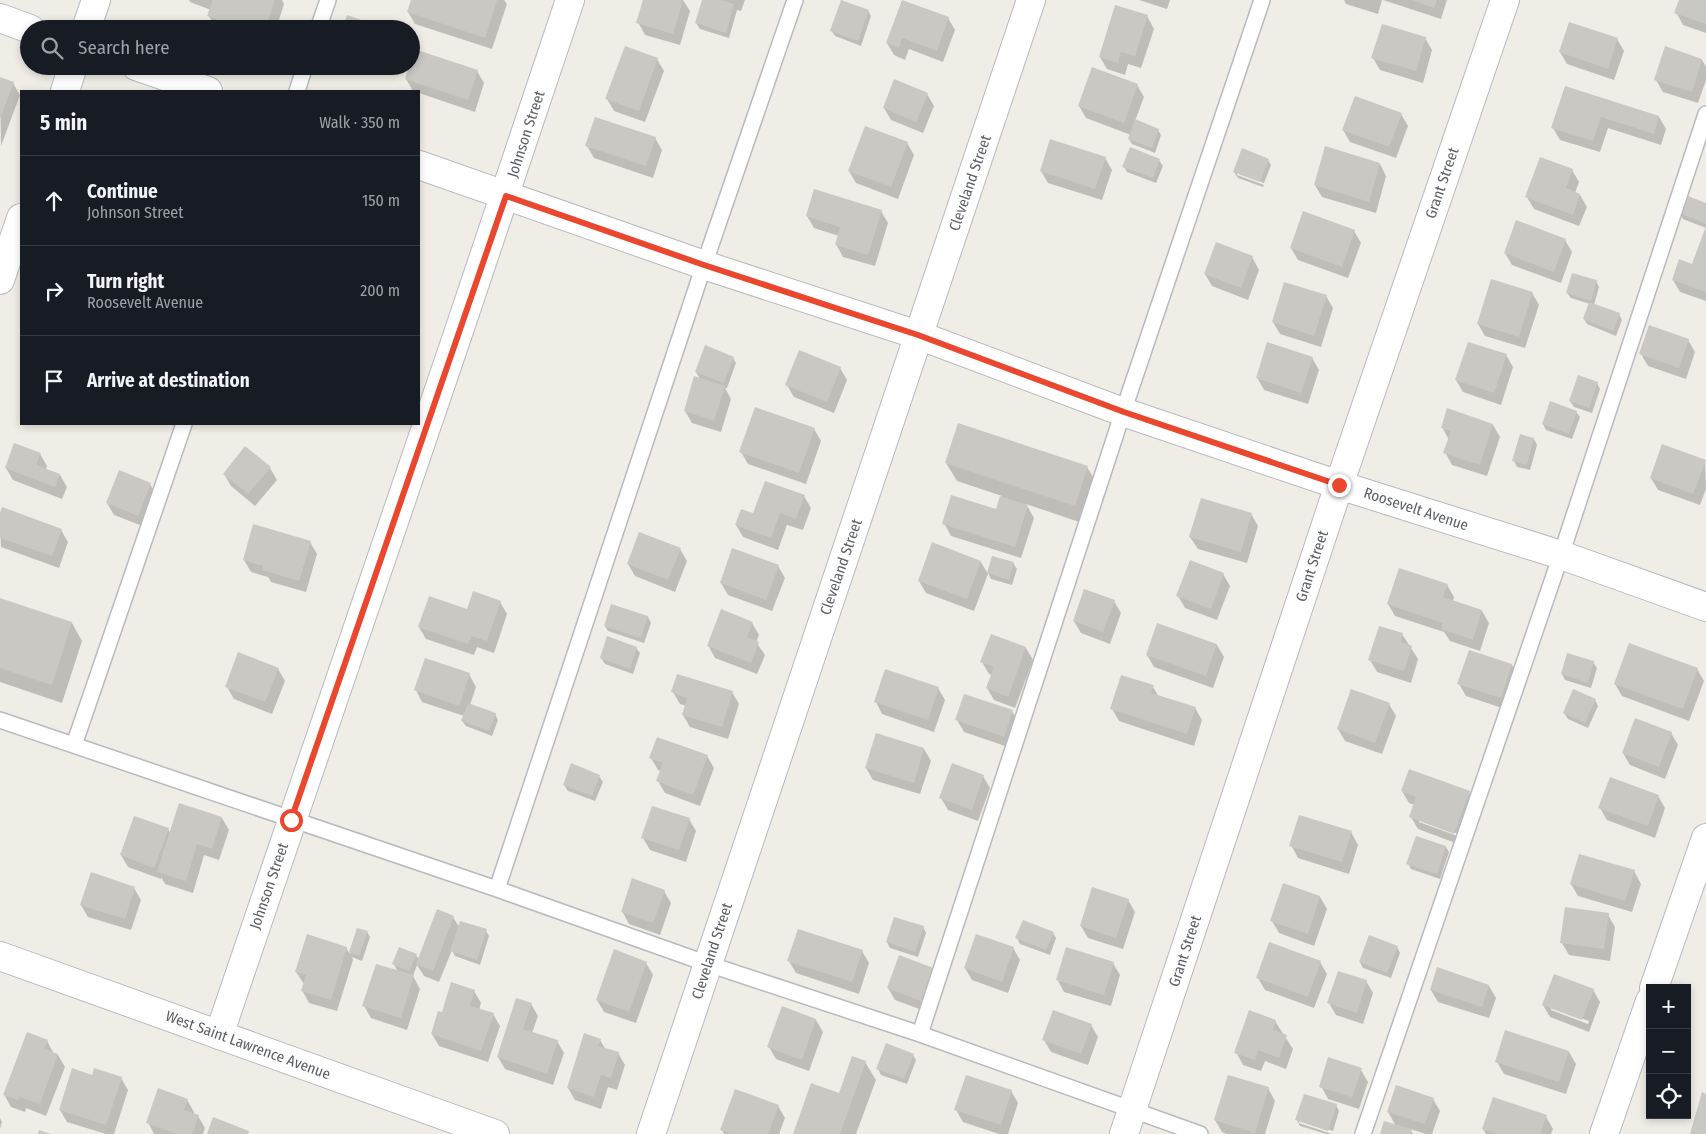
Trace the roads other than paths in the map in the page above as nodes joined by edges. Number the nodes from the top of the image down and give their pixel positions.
1 (96, 0) edge
2 (328, 0) edge
3 (570, 0) edge
4 (795, 0) edge
5 (1032, 0) edge
6 (1262, 0) edge
7 (1505, 0) edge
8 (0, 18) edge
9 (89, 20) edge
10 (321, 20) edge
11 (20, 25) edge
12 (70, 75) edge
13 (162, 75) edge
14 (302, 75) edge
15 (65, 90) edge
16 (205, 90) edge
17 (297, 90) edge
18 (1706, 114) edge
19 (420, 165) edge
20 (506, 196) junction
21 (20, 220) edge
22 (3, 262) edge
23 (704, 265) junction
24 (918, 335) junction
25 (1124, 412) junction
26 (184, 425) edge
27 (1339, 485) junction
28 (1561, 555) junction
29 (1706, 606) edge
30 (0, 720) edge
31 (74, 745) junction
32 (291, 820) junction
33 (1706, 838) edge
34 (497, 889) junction
35 (0, 956) edge
36 (708, 964) junction
37 (1655, 984) edge
38 (1646, 1013) edge
39 (920, 1034) junction
40 (219, 1035) junction
41 (1128, 1122) edge
42 (496, 1134) edge
43 (651, 1134) edge
44 (1200, 1134) edge
45 (1363, 1134) edge
46 (1604, 1134) edge

1 - 9 street
2 - 10 lane
3 - 20 street, Johnson Street
4 - 23 lane
5 - 24 street, Cleveland Street
6 - 25 lane
7 - 27 street, Grant Street
8 - 11 street
12 - 15 street
13 - 16 street
14 - 17 lane
18 - 28 lane
19 - 20 street, Roosevelt Avenue
20 - 23 street, Roosevelt Avenue
20 - 32 street, Johnson Street
21 - 22 street
23 - 24 street, Roosevelt Avenue
23 - 34 lane
24 - 25 street, Roosevelt Avenue
24 - 36 street, Cleveland Street
25 - 27 street, Roosevelt Avenue
25 - 39 lane
26 - 31 lane
27 - 28 street, Roosevelt Avenue
27 - 41 street, Grant Street
28 - 29 street, Roosevelt Avenue
28 - 45 lane
30 - 31 lane
31 - 32 lane
32 - 34 lane
32 - 40 street, Johnson Street
33 - 37 street
34 - 36 lane
35 - 40 street, West Saint Lawrence Avenue
36 - 39 lane
36 - 43 street, Cleveland Street
38 - 46 street
39 - 41 lane
40 - 42 street, West Saint Lawrence Avenue
41 - 44 lane

